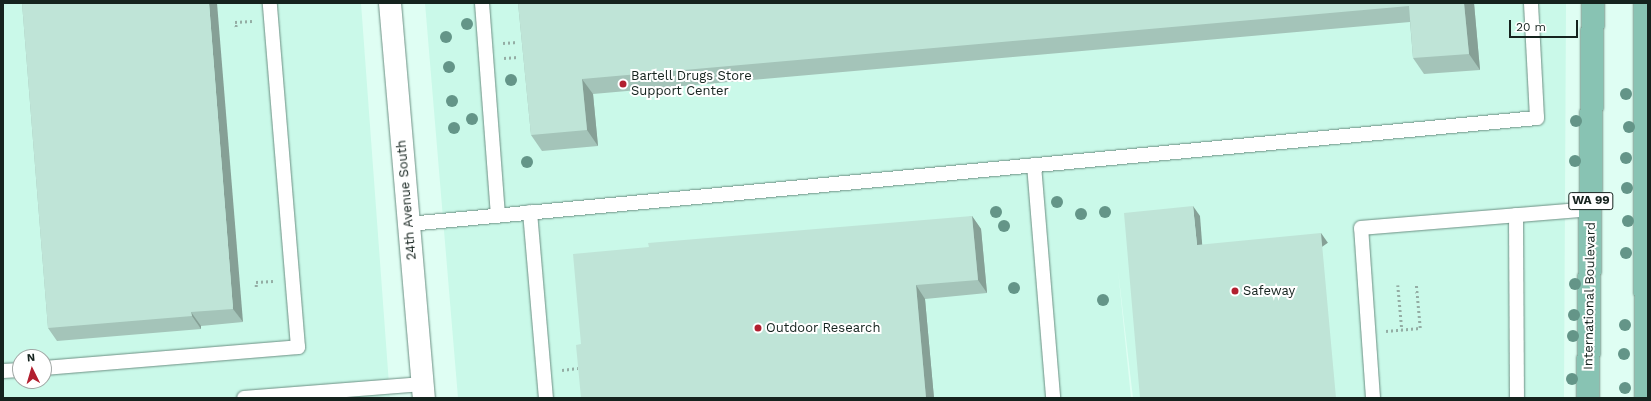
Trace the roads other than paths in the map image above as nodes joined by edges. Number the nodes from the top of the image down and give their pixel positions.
1 (270, 3) edge
2 (390, 3) edge
3 (482, 3) edge
4 (1531, 3) edge
5 (1593, 3) edge
6 (1645, 3) edge
7 (1647, 61) edge
8 (1034, 165) junction
9 (1591, 209) junction
10 (530, 212) junction
11 (498, 215) junction
12 (1516, 215) junction
13 (409, 224) junction
14 (1646, 255) edge
15 (52, 367) edge
16 (423, 391) edge
17 (244, 398) edge
18 (546, 398) edge
19 (1053, 398) edge
20 (1373, 398) edge
21 (1517, 398) edge
22 (1588, 398) edge
23 (1646, 398) edge

1 - 15 lane
2 - 13 street, 24th Avenue South
3 - 11 lane
4 - 8 lane
5 - 9 main road, International Boulevard / WA 99
6 - 7 main road
7 - 14 main road
8 - 10 lane
8 - 19 lane
9 - 12 lane
9 - 22 main road, International Boulevard / WA 99
10 - 11 lane
10 - 18 lane
11 - 13 lane
12 - 20 lane
12 - 21 lane
13 - 16 street, 24th Avenue South
14 - 23 main road
16 - 17 lane

